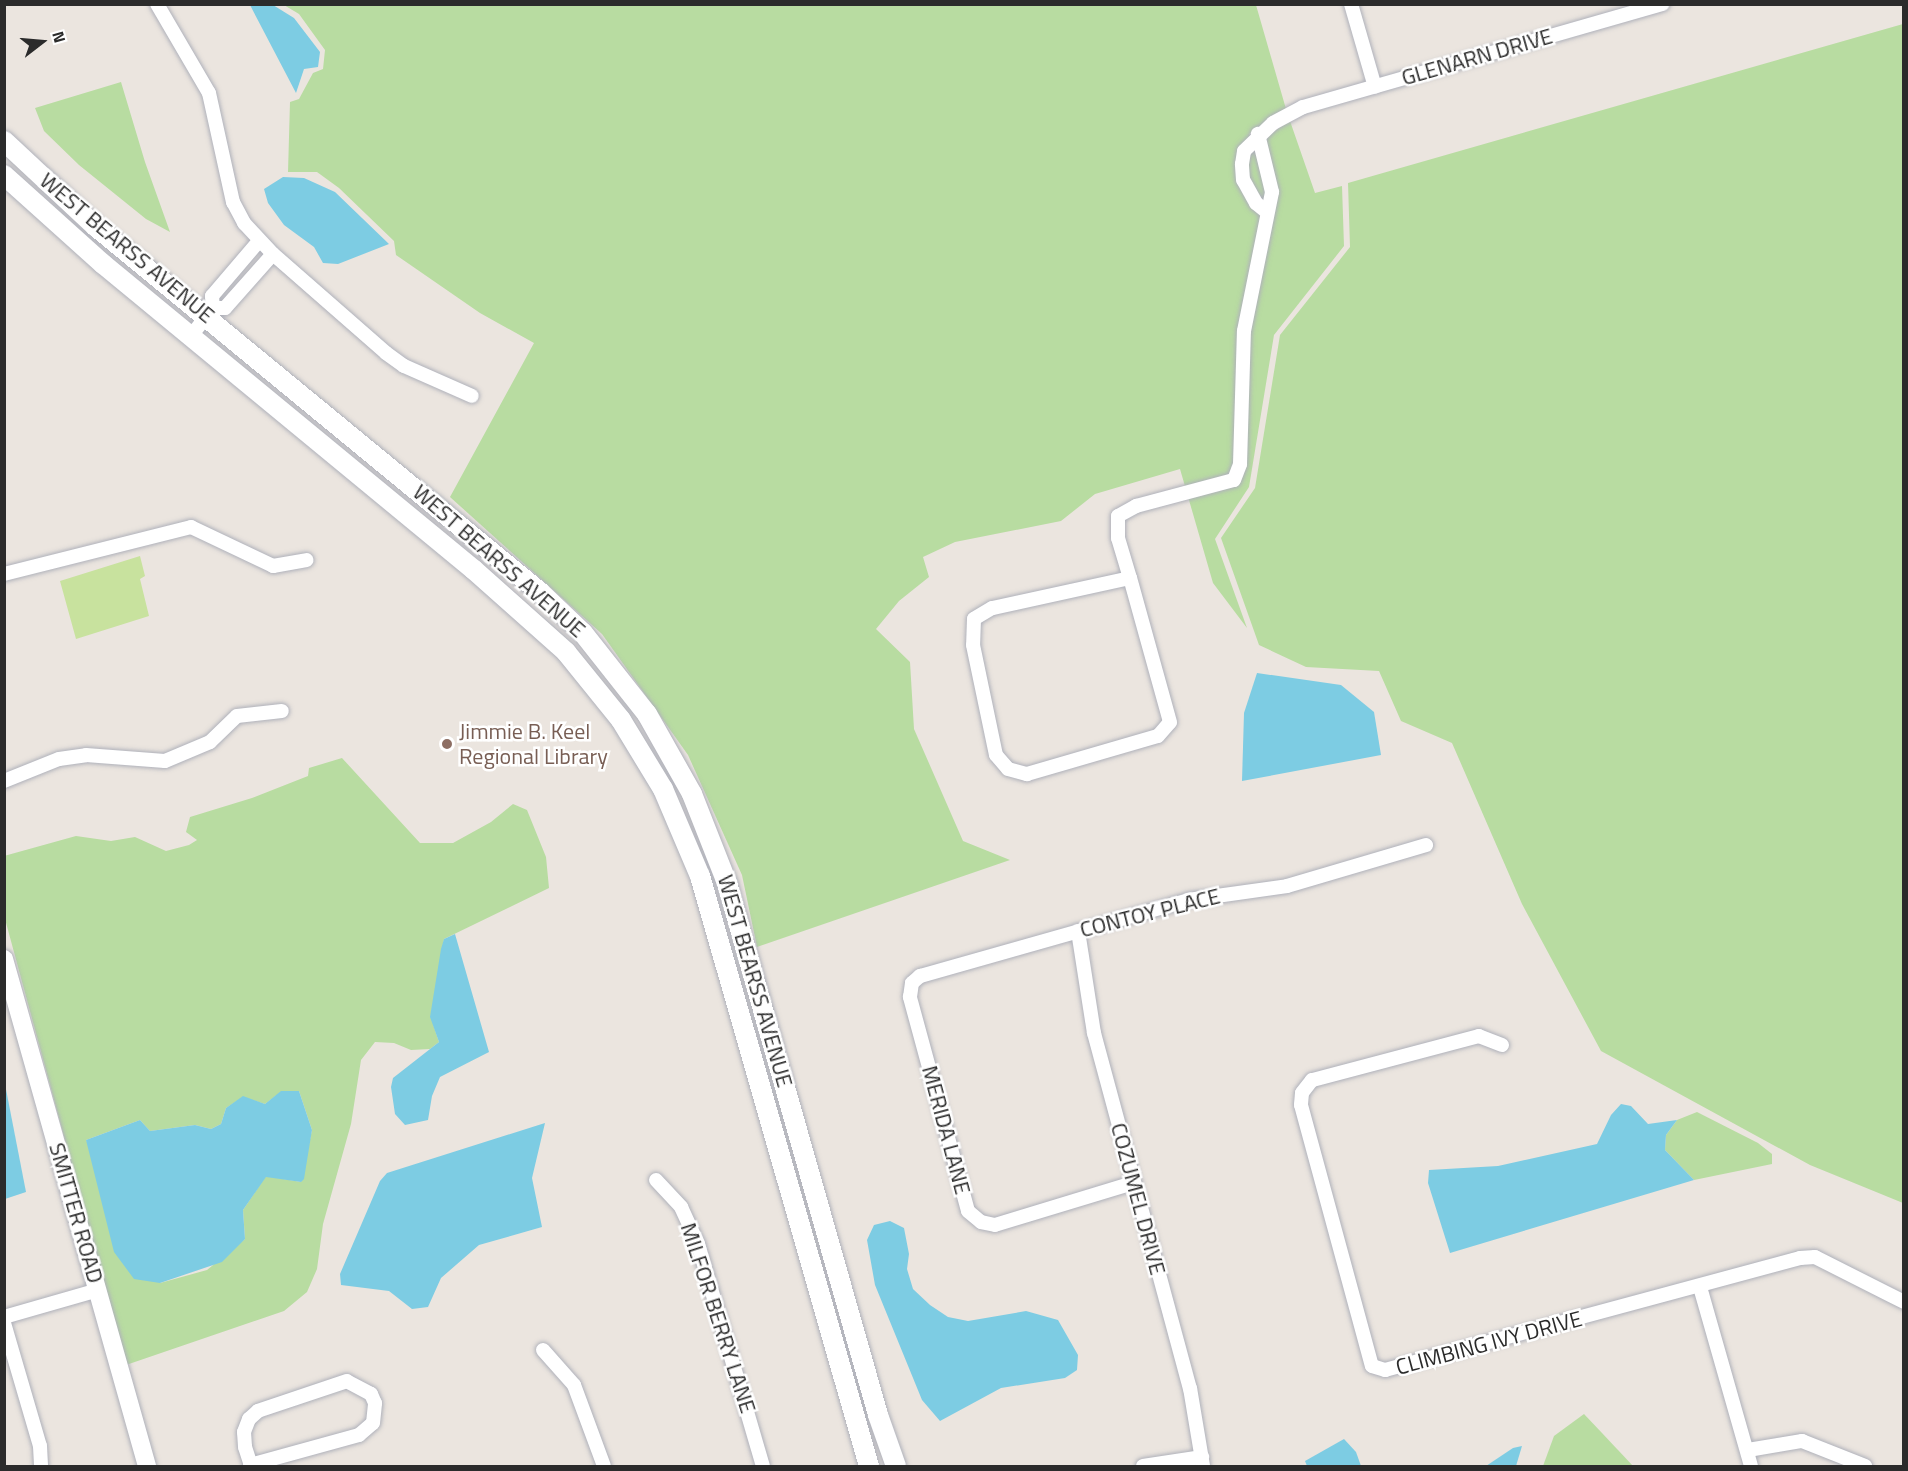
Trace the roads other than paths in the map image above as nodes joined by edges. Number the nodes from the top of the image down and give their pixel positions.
1 (157, 4) edge
2 (1351, 4) edge
3 (1663, 4) edge
4 (1374, 87) junction
5 (1258, 134) junction
6 (4, 141) edge
7 (4, 175) edge
8 (1267, 212) junction
9 (259, 241) junction
10 (273, 254) junction
11 (210, 312) junction
12 (191, 336) junction
13 (472, 396) dead end
14 (306, 561) dead end
15 (473, 569) junction
16 (4, 574) edge
17 (1130, 578) junction
18 (583, 633) junction
19 (282, 711) dead end
20 (4, 782) edge
21 (1426, 845) dead end
22 (1078, 931) junction
23 (4, 959) edge
24 (912, 983) joint
25 (1502, 1045) dead end
26 (656, 1180) dead end
27 (1133, 1183) junction
28 (1700, 1287) junction
29 (98, 1290) junction
30 (1904, 1302) edge
31 (4, 1317) edge
32 (4, 1323) edge
33 (543, 1350) dead end
34 (1748, 1450) junction
35 (1202, 1462) edge
36 (251, 1466) edge
37 (41, 1467) edge
38 (147, 1467) edge
39 (604, 1467) edge
40 (763, 1467) edge
41 (869, 1467) edge
42 (896, 1467) edge
43 (1143, 1467) edge
44 (1751, 1467) edge
45 (1865, 1467) edge

1 - 9 street
2 - 4 street, GLENARN DRIVE
3 - 4 street, GLENARN DRIVE
4 - 5 street
5 - 8 street
5 - 8 street
6 - 11 main road, WEST BEARSS AVENUE
7 - 12 main road, WEST BEARSS AVENUE
8 - 17 street
9 - 10 street
9 - 11 street
10 - 11 street
10 - 13 street
11 - 12 street
11 - 18 main road, WEST BEARSS AVENUE
12 - 15 main road, WEST BEARSS AVENUE
14 - 16 street
15 - 18 main road
15 - 41 main road, WEST BEARSS AVENUE
17 - 17 street
18 - 42 main road, WEST BEARSS AVENUE
19 - 20 street
21 - 22 street, CONTOY PLACE
22 - 24 street, CONTOY PLACE
22 - 27 street, COZUMEL DRIVE
23 - 29 street, SMITTER ROAD
24 - 27 street, MERIDA LANE
25 - 28 street, CLIMBING IVY DRIVE
26 - 40 street, MILFOR BERRY LANE
27 - 35 street, COZUMEL DRIVE
28 - 30 street, CLIMBING IVY DRIVE
28 - 34 street
29 - 31 street
29 - 38 street, SMITTER ROAD
32 - 37 street
33 - 39 street
34 - 44 street
34 - 45 street
35 - 43 street
36 - 36 street

